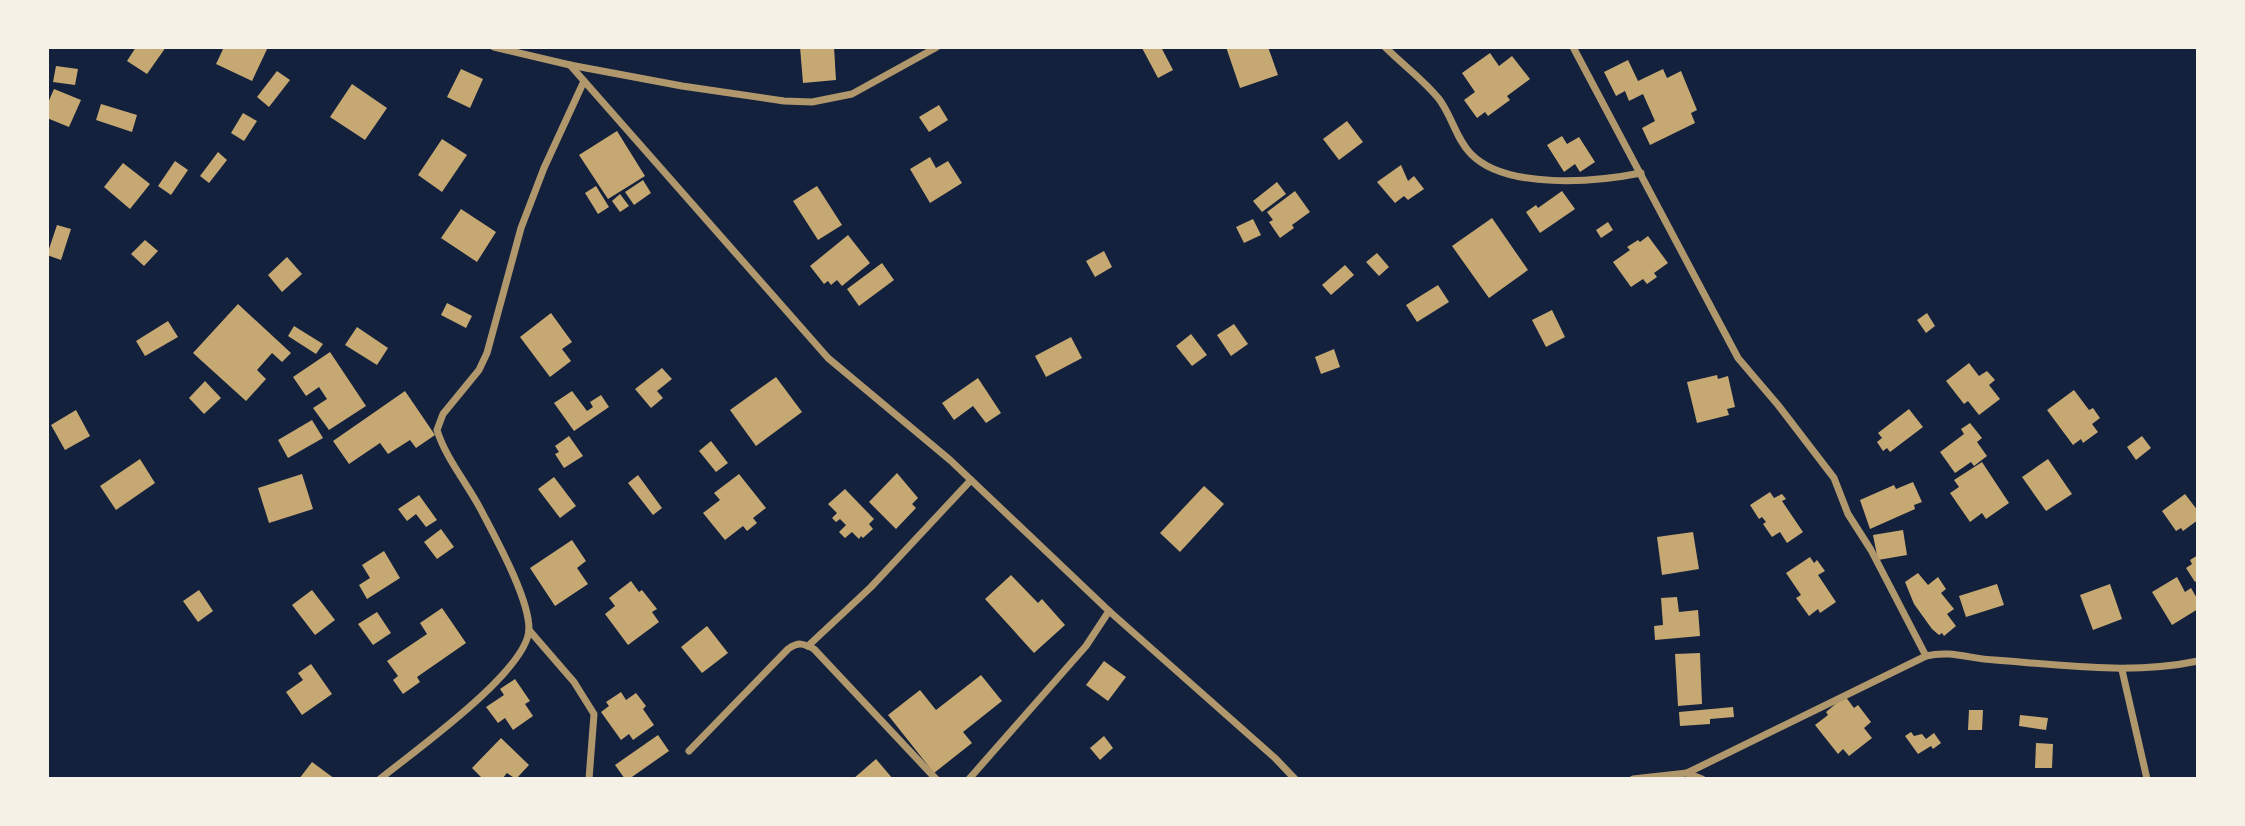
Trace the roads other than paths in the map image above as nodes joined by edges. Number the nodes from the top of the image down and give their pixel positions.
1 (494, 47) edge
2 (542, 47) edge
3 (937, 47) edge
4 (1385, 47) edge
5 (1573, 47) edge
6 (539, 58) junction
7 (570, 65) junction
8 (584, 81) junction
9 (1641, 173) junction
10 (971, 480) junction
11 (1109, 611) junction
12 (529, 630) junction
13 (808, 646) junction
14 (1926, 656) junction
15 (2198, 661) edge
16 (2122, 670) junction
17 (689, 751) dead end
18 (1687, 772) junction
19 (380, 779) edge
20 (589, 779) edge
21 (936, 779) edge
22 (969, 779) edge
23 (1295, 779) edge
24 (1633, 779) edge
25 (1702, 779) edge
26 (2147, 779) edge

1 - 6 street
2 - 6 street
3 - 7 street
4 - 9 street
5 - 9 street
6 - 7 street
7 - 8 street
8 - 10 street
8 - 12 street
9 - 14 street
10 - 11 street
10 - 13 street
11 - 22 street
11 - 23 street
12 - 19 street
12 - 20 street
13 - 17 street
13 - 21 street
14 - 16 street
14 - 18 street
15 - 16 street
16 - 26 street
18 - 24 street
18 - 25 street

